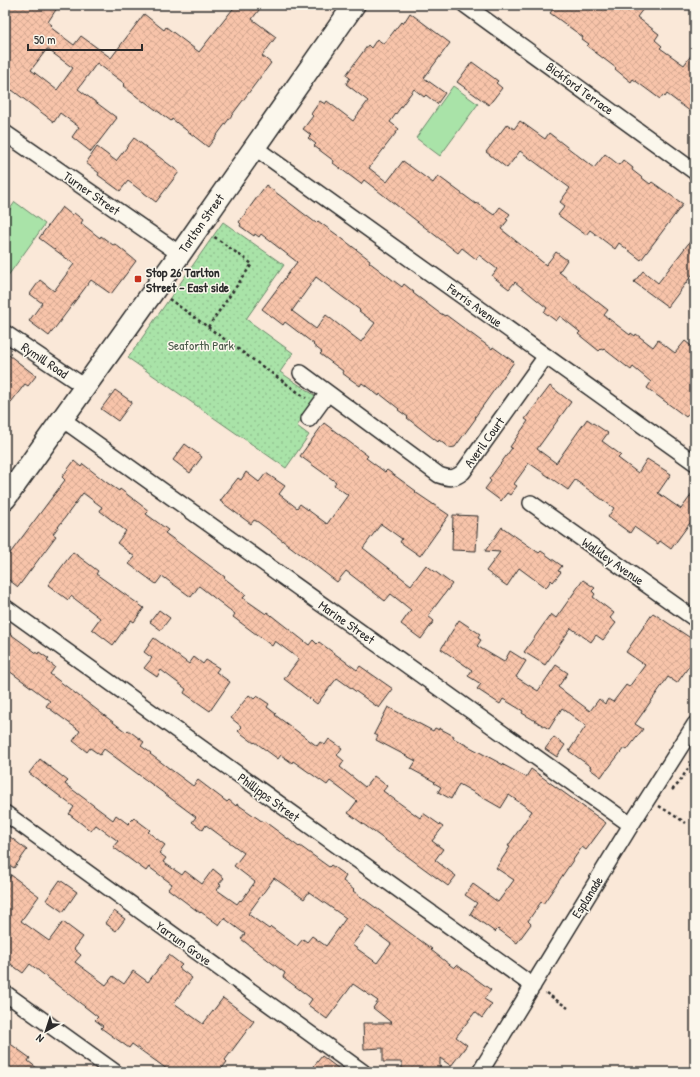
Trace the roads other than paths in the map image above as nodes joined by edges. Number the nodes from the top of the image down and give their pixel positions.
1 (354, 5) edge
2 (465, 5) edge
3 (5, 133) edge
4 (254, 147) junction
5 (695, 172) edge
6 (180, 254) junction
7 (5, 333) edge
8 (546, 356) junction
9 (301, 373) dead end
10 (85, 387) junction
11 (328, 393) junction
12 (62, 419) junction
13 (309, 419) dead end
14 (695, 463) edge
15 (5, 499) edge
16 (531, 503) dead end
17 (5, 608) edge
18 (695, 619) edge
19 (695, 724) edge
20 (5, 814) edge
21 (631, 825) junction
22 (539, 989) junction
23 (5, 993) edge
24 (115, 1072) edge
25 (363, 1072) edge
26 (480, 1072) edge

1 - 4 street, Tarlton Street
2 - 5 street, Bickford Terrace
3 - 6 street, Turner Street
4 - 6 street, Tarlton Street
4 - 8 street, Ferris Avenue
6 - 10 street, Tarlton Street
7 - 10 street, Rymill Road
8 - 11 street, Averil Court
8 - 14 street, Ferris Avenue
9 - 11 street, Averil Court
10 - 12 street, Tarlton Street
11 - 13 street
12 - 15 street, Tarlton Street
12 - 21 street, Marine Street
16 - 18 street, Walkley Avenue
17 - 22 street, Phillipps Street
19 - 21 street, Esplanade
20 - 25 street, Yarrum Grove
21 - 22 street, Esplanade
22 - 26 street, Esplanade
23 - 24 street

